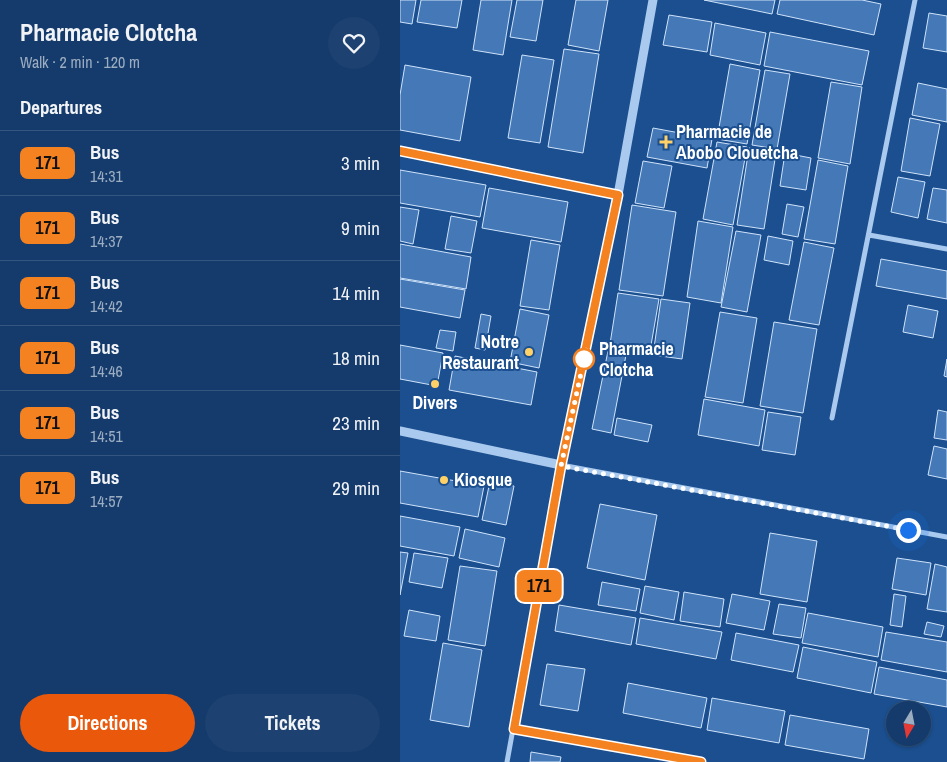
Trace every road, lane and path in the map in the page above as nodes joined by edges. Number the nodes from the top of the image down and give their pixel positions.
1 (653, 0) edge
2 (915, 0) edge
3 (400, 151) edge
4 (618, 195) junction
5 (868, 235) junction
6 (947, 249) edge
7 (832, 418) dead end
8 (400, 431) edge
9 (561, 466) junction
10 (947, 537) edge
11 (514, 729) junction
12 (507, 762) edge
13 (701, 762) edge

1 - 4 street
2 - 5 street
3 - 4 street
4 - 9 street
5 - 6 street
5 - 7 street
8 - 9 street
9 - 10 street
9 - 11 street
11 - 12 street
11 - 13 street

